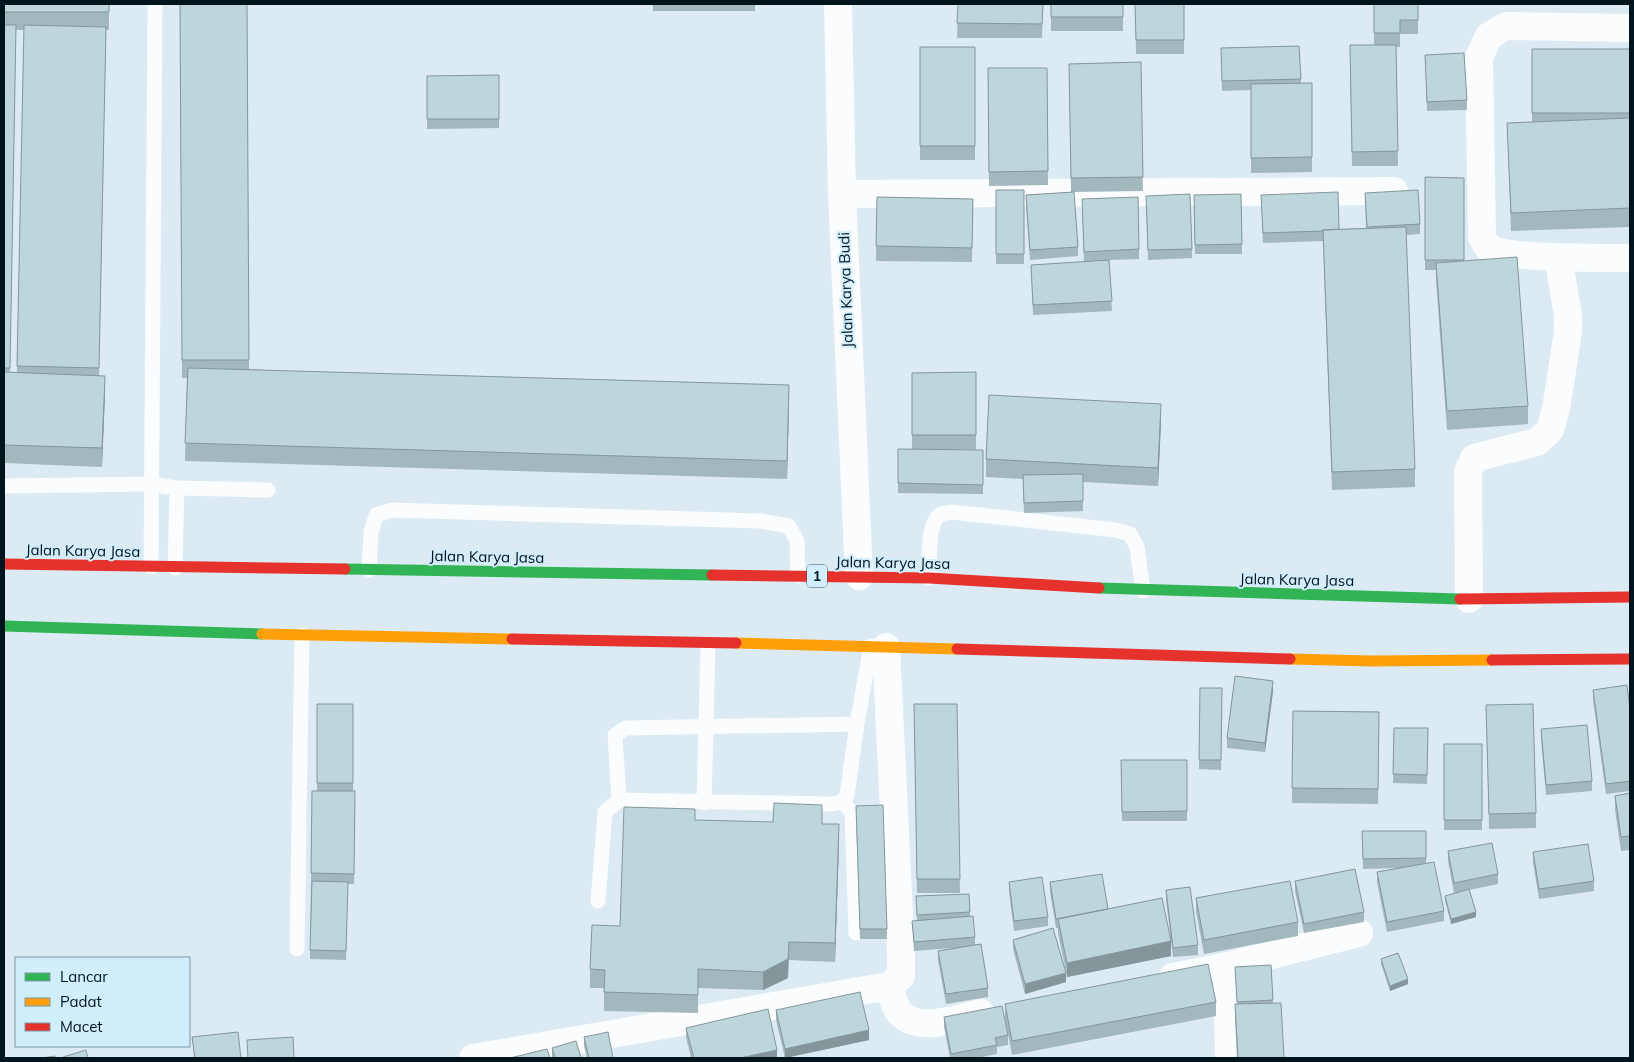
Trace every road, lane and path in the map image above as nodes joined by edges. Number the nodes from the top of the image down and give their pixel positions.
1 (155, 4) edge
2 (838, 4) edge
3 (1630, 28) edge
4 (1394, 191) edge
5 (842, 194) junction
6 (1558, 257) junction
7 (1630, 258) edge
8 (150, 484) junction
9 (4, 486) edge
10 (177, 488) junction
11 (268, 490) dead end
12 (4, 564) edge
13 (151, 567) junction
14 (175, 568) junction
15 (369, 570) junction
16 (798, 576) junction
17 (859, 576) junction
18 (929, 578) junction
19 (1143, 591) junction
20 (1630, 597) edge
21 (1469, 599) junction
22 (4, 626) edge
23 (302, 635) junction
24 (708, 644) junction
25 (878, 646) junction
26 (1630, 659) edge
27 (857, 724) junction
28 (706, 725) junction
29 (619, 800) junction
30 (842, 802) junction
31 (704, 803) junction
32 (598, 900) dead end
33 (856, 933) dead end
34 (1359, 934) dead end
35 (297, 949) dead end
36 (1227, 966) junction
37 (1148, 981) edge
38 (889, 986) junction
39 (1001, 1009) edge
40 (473, 1058) edge
41 (1229, 1058) edge

1 - 8 lane
2 - 5 street, Jalan Karya Budi
3 - 6 street
4 - 5 street
5 - 17 street, Jalan Karya Budi
6 - 7 street
6 - 21 street
8 - 9 lane
8 - 10 lane
8 - 13 lane
10 - 11 lane
10 - 14 lane
12 - 13 highway, Jalan Karya Jasa / 1
13 - 14 highway, Jalan Karya Jasa / 1
14 - 15 highway, Jalan Karya Jasa / 1
15 - 16 highway, Jalan Karya Jasa / 1
15 - 16 lane
16 - 17 highway, Jalan Karya Jasa / 1
17 - 18 highway, Jalan Karya Jasa / 1
18 - 19 highway, Jalan Karya Jasa / 1
18 - 19 lane
19 - 21 highway, Jalan Karya Jasa / 1
20 - 21 highway, Jalan Karya Jasa / 1
22 - 23 highway
23 - 24 highway
23 - 35 lane
24 - 25 highway
24 - 28 lane
25 - 26 highway
25 - 27 lane
25 - 38 street
27 - 28 lane
27 - 30 lane
28 - 29 lane
28 - 31 lane
29 - 31 lane
29 - 32 lane
30 - 31 lane
30 - 33 lane
34 - 36 street
36 - 37 street
36 - 41 street
38 - 39 street
38 - 40 street

